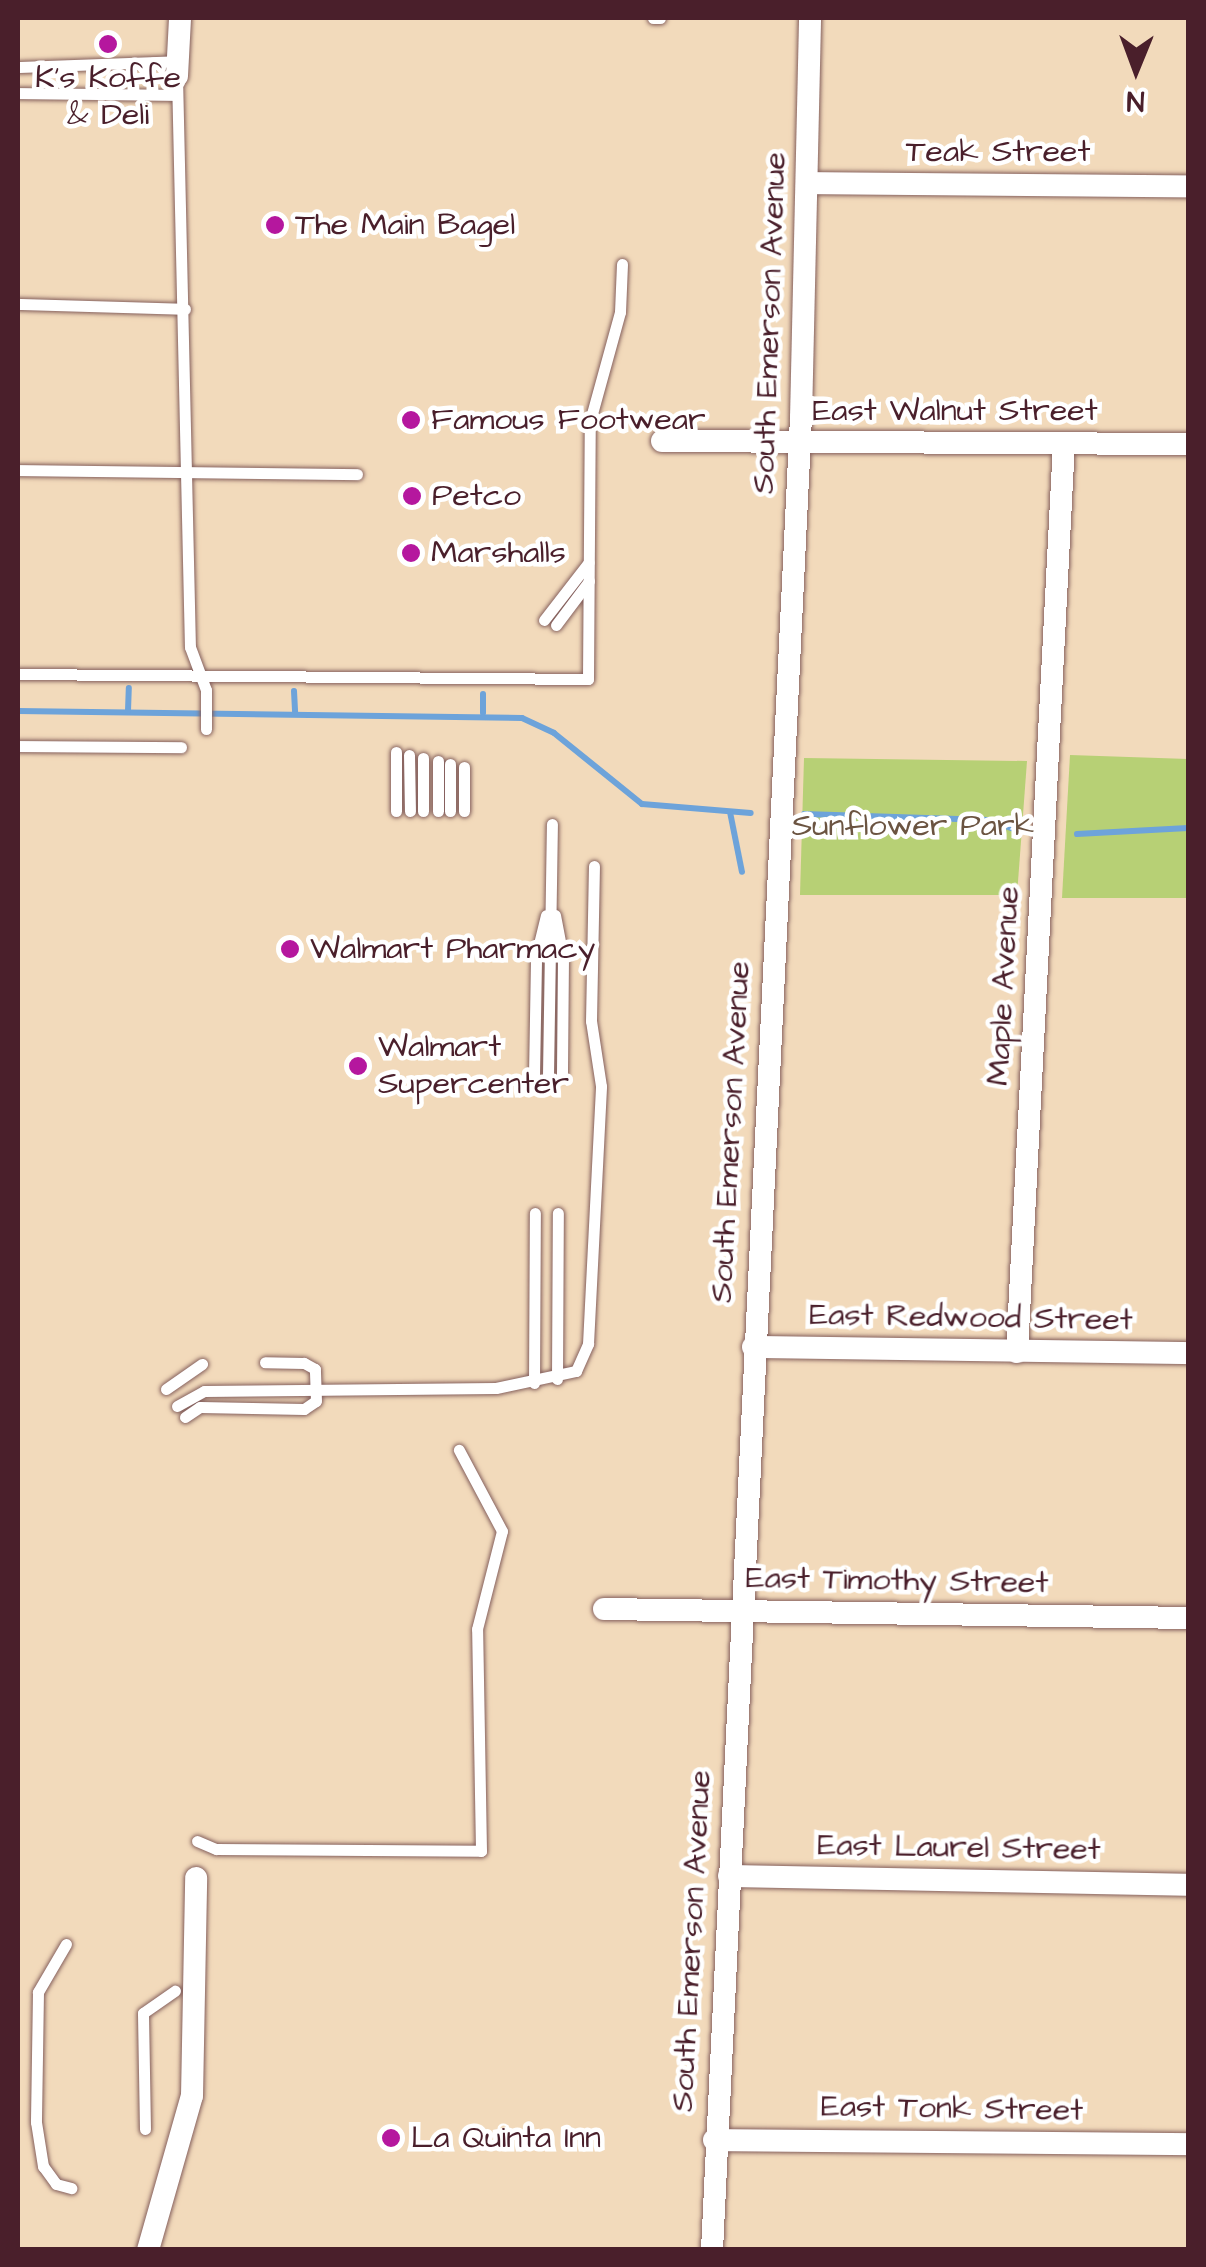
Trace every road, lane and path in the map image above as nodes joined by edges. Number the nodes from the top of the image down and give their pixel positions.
1 (180, 18) edge
2 (810, 18) edge
3 (18, 67) edge
4 (177, 77) junction
5 (18, 93) edge
6 (808, 184) junction
7 (1188, 186) edge
8 (622, 264) dead end
9 (18, 304) edge
10 (186, 309) junction
11 (662, 441) dead end
12 (800, 442) junction
13 (1064, 444) junction
14 (1188, 444) edge
15 (18, 470) edge
16 (187, 471) junction
17 (357, 474) dead end
18 (589, 562) junction
19 (589, 581) junction
20 (18, 674) edge
21 (201, 677) junction
22 (206, 729) dead end
23 (18, 746) edge
24 (181, 747) dead end
25 (444, 762) dead end
26 (464, 767) dead end
27 (410, 811) joint
28 (552, 824) dead end
29 (594, 866) dead end
30 (551, 891) junction
31 (534, 1075) dead end
32 (548, 1075) dead end
33 (562, 1075) dead end
34 (535, 1213) dead end
35 (558, 1213) dead end
36 (753, 1347) junction
37 (1017, 1352) junction
38 (1188, 1354) edge
39 (265, 1362) dead end
40 (202, 1364) dead end
41 (557, 1380) junction
42 (534, 1383) junction
43 (320, 1385) junction
44 (166, 1389) dead end
45 (181, 1411) dead end
46 (459, 1450) dead end
47 (604, 1610) dead end
48 (740, 1612) junction
49 (1188, 1618) edge
50 (197, 1841) dead end
51 (728, 1876) junction
52 (196, 1878) dead end
53 (1188, 1885) edge
54 (66, 1944) dead end
55 (175, 1991) dead end
56 (145, 2128) dead end
57 (714, 2140) junction
58 (1188, 2144) edge
59 (70, 2188) dead end
60 (148, 2250) edge
61 (712, 2250) edge

1 - 4 street
2 - 6 street, South Emerson Avenue
3 - 4 lane
4 - 5 lane
4 - 10 lane
6 - 7 street, Teak Street
6 - 12 street, South Emerson Avenue
8 - 18 lane
9 - 10 lane
10 - 16 lane
11 - 12 street, East Walnut Street
12 - 13 street, East Walnut Street
12 - 36 street, South Emerson Avenue
13 - 14 street, East Walnut Street
13 - 37 street, Maple Avenue
15 - 16 lane
16 - 17 lane
16 - 21 lane
18 - 19 lane
18 - 19 lane
19 - 21 lane
20 - 21 lane
21 - 22 lane
23 - 24 lane
25 - 26 lane
27 - 27 lane
28 - 30 lane
29 - 41 lane
30 - 31 lane
30 - 32 lane
30 - 33 lane
34 - 42 lane
35 - 41 lane
36 - 37 street, East Redwood Street
36 - 48 street, South Emerson Avenue
37 - 38 street, East Redwood Street
39 - 43 lane
40 - 44 lane
41 - 42 lane
42 - 43 lane
43 - 45 lane
46 - 50 lane
47 - 48 street, East Timothy Street
48 - 49 street, East Timothy Street
48 - 51 street, South Emerson Avenue
51 - 53 street, East Laurel Street
51 - 57 street, South Emerson Avenue
52 - 60 street
54 - 59 lane
55 - 56 lane
57 - 58 street, East Tonk Street
57 - 61 street, South Emerson Avenue

